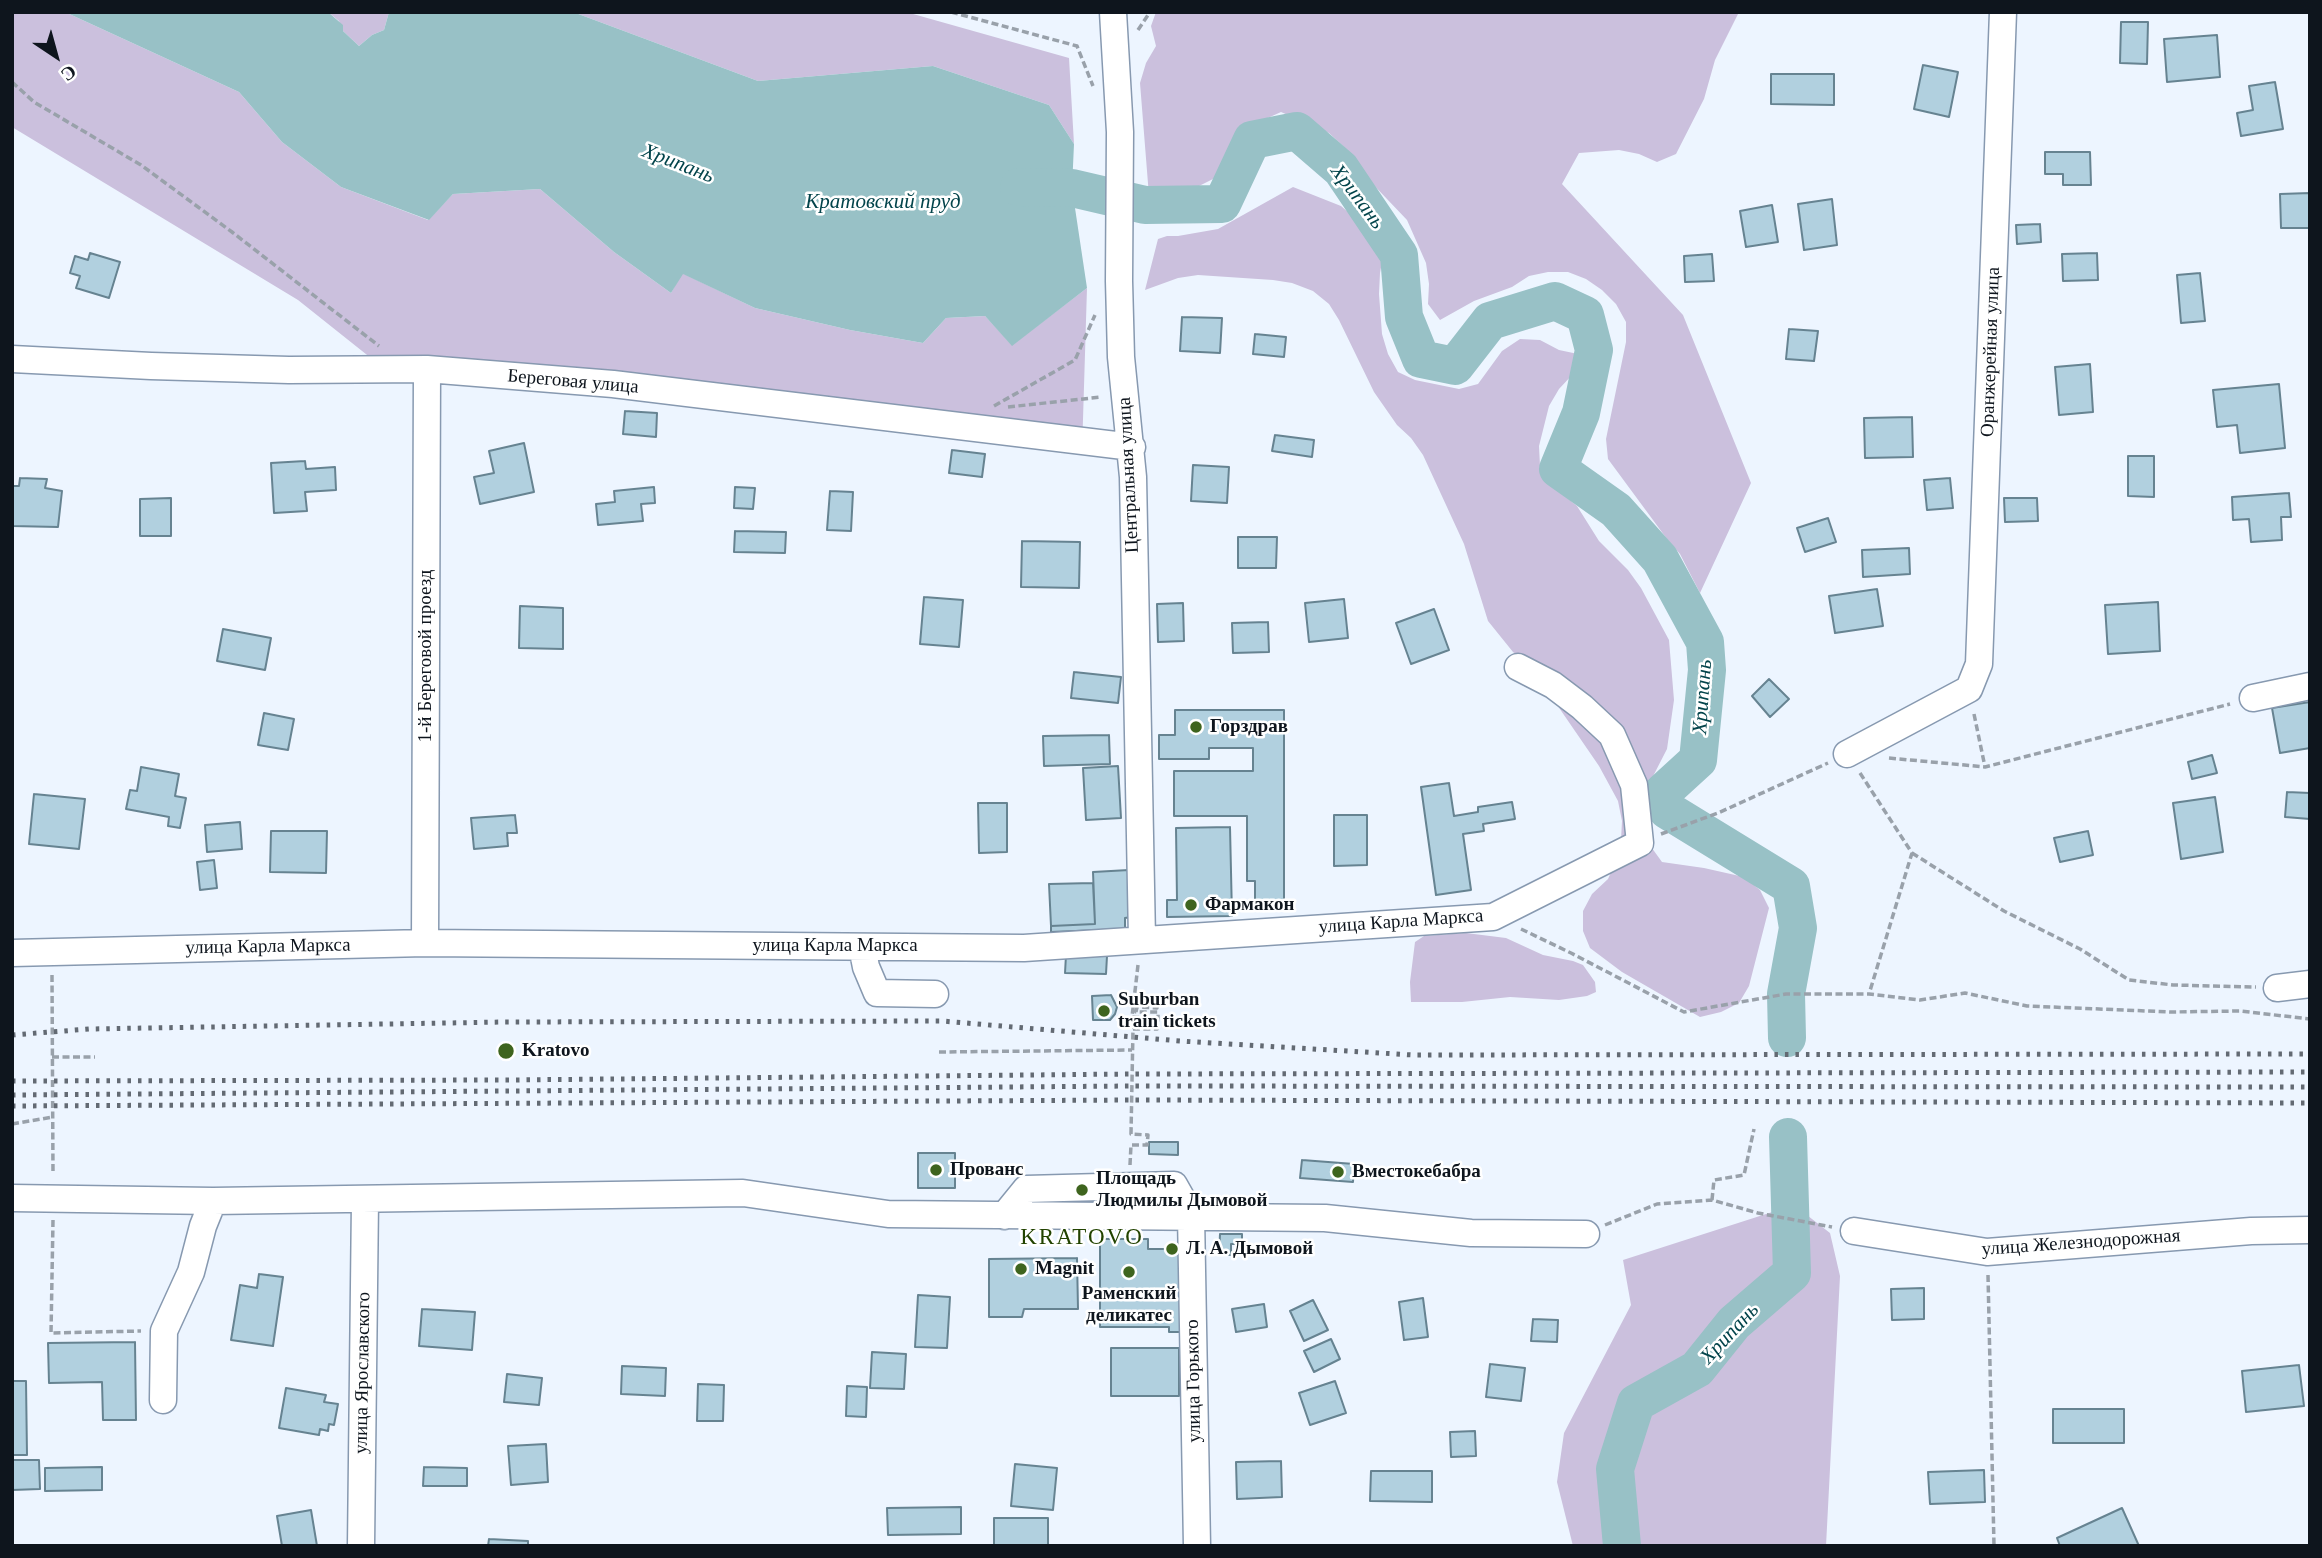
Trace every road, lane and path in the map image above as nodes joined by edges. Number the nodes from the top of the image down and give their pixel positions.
1 (951, 12) edge
2 (979, 12) edge
3 (1113, 12) edge
4 (2003, 12) edge
5 (979, 21) junction
6 (12, 82) edge
7 (1096, 95) dead end
8 (1100, 304) dead end
9 (380, 346) dead end
10 (12, 359) edge
11 (427, 369) junction
12 (1104, 396) dead end
13 (1132, 447) junction
14 (1518, 667) dead end
15 (2310, 686) edge
16 (1969, 689) junction
17 (2253, 698) joint
18 (1847, 754) junction
19 (1888, 758) dead end
20 (1984, 766) junction
21 (1650, 838) junction
22 (1912, 853) junction
23 (1493, 917) junction
24 (1142, 939) junction
25 (425, 943) junction
26 (862, 947) junction
27 (12, 953) edge
28 (2310, 984) edge
29 (2277, 988) joint
30 (52, 990) dead end
31 (935, 994) dead end
32 (1869, 994) junction
33 (1132, 1001) junction
34 (1158, 1018) junction
35 (2310, 1019) edge
36 (1132, 1050) junction
37 (939, 1052) dead end
38 (52, 1057) junction
39 (95, 1057) dead end
40 (52, 1117) junction
41 (12, 1124) edge
42 (1754, 1129) dead end
43 (53, 1174) dead end
44 (1129, 1186) junction
45 (12, 1198) edge
46 (365, 1199) junction
47 (1712, 1200) junction
48 (213, 1201) junction
49 (1191, 1215) junction
50 (1004, 1216) junction
51 (53, 1218) dead end
52 (1615, 1220) dead end
53 (2310, 1230) edge
54 (1854, 1231) joint
55 (1586, 1234) dead end
56 (1987, 1252) junction
57 (164, 1331) junction
58 (163, 1400) dead end
59 (361, 1546) edge
60 (1197, 1546) edge
61 (1994, 1546) edge

1 - 5 path
2 - 5 path
3 - 13 street, Центральная улица
4 - 16 street, Оранжерейная улица
5 - 7 path
6 - 9 path
8 - 12 path
10 - 11 street, Береговая улица
11 - 13 street, Береговая улица
11 - 25 street, 1-й Береговой проезд
13 - 24 street, Центральная улица
14 - 21 street
15 - 17 street
16 - 18 street
16 - 20 path
17 - 20 path
18 - 21 path
18 - 22 path
19 - 20 path
21 - 23 street, улица Карла Маркса
22 - 29 path
22 - 32 path
23 - 24 street, улица Карла Маркса
23 - 32 path
24 - 26 street, улица Карла Маркса
24 - 33 path
25 - 26 street, улица Карла Маркса
25 - 27 street, улица Карла Маркса
26 - 31 street
28 - 29 street
30 - 38 path
32 - 35 path
33 - 34 path
33 - 34 path
34 - 36 path
36 - 37 path
36 - 44 path
38 - 39 path
38 - 40 path
40 - 41 path
40 - 43 path
42 - 47 path
44 - 49 street
44 - 50 street
45 - 48 street
46 - 48 street
46 - 50 street
46 - 59 street, улица Ярославского
47 - 52 path
47 - 54 path
48 - 57 street
49 - 50 street
49 - 55 street
49 - 60 street, улица Горького
51 - 57 path
53 - 56 street, улица Железнодорожная
54 - 56 street, улица Железнодорожная
56 - 61 path
57 - 58 street

